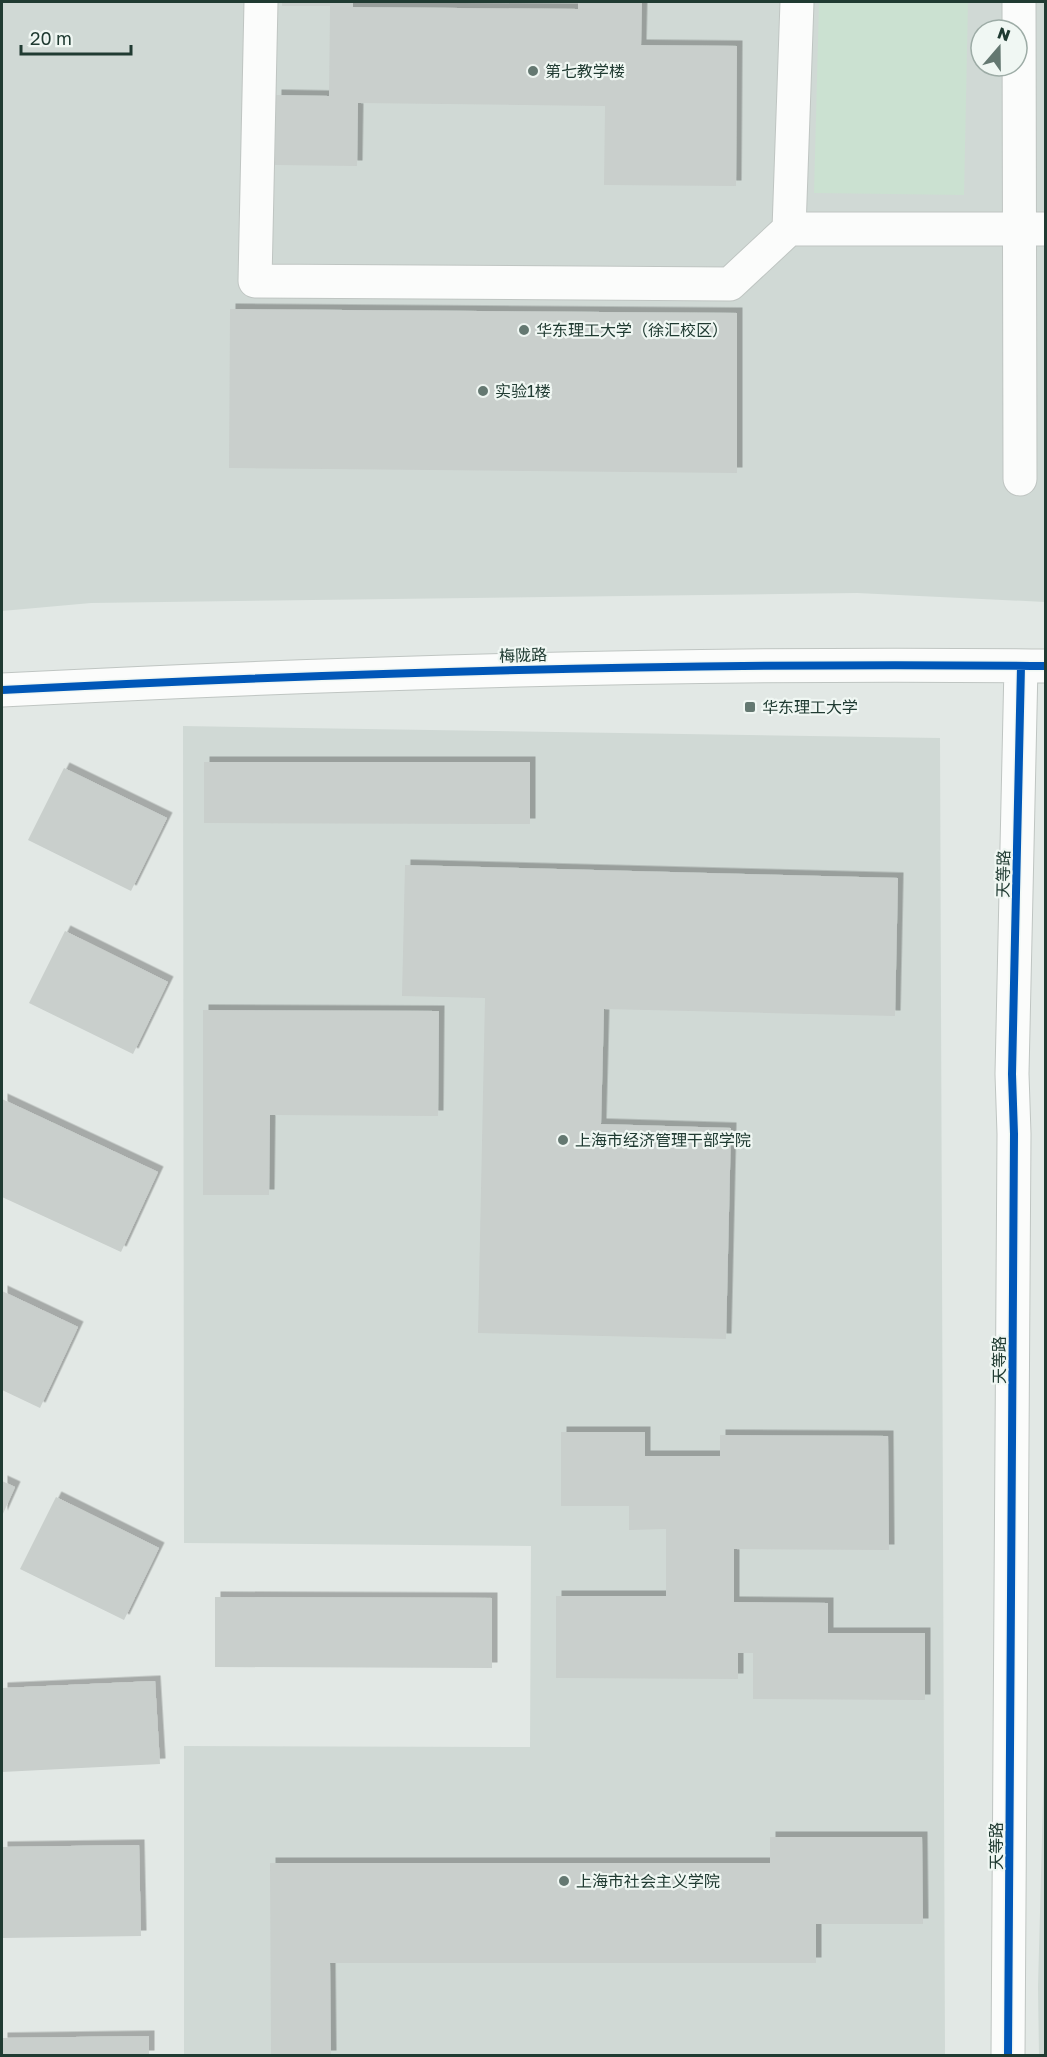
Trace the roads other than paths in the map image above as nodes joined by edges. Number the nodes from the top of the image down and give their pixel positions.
1 (261, 2) edge
2 (797, 2) edge
3 (1019, 2) edge
4 (1033, 228) edge
5 (789, 229) junction
6 (1020, 479) dead end
7 (1033, 666) edge
8 (2, 690) edge
9 (1008, 2055) edge

1 - 5 street
2 - 5 street
3 - 4 street
4 - 5 street
4 - 6 street
7 - 8 street, 梅陇路
7 - 9 street, 天等路

